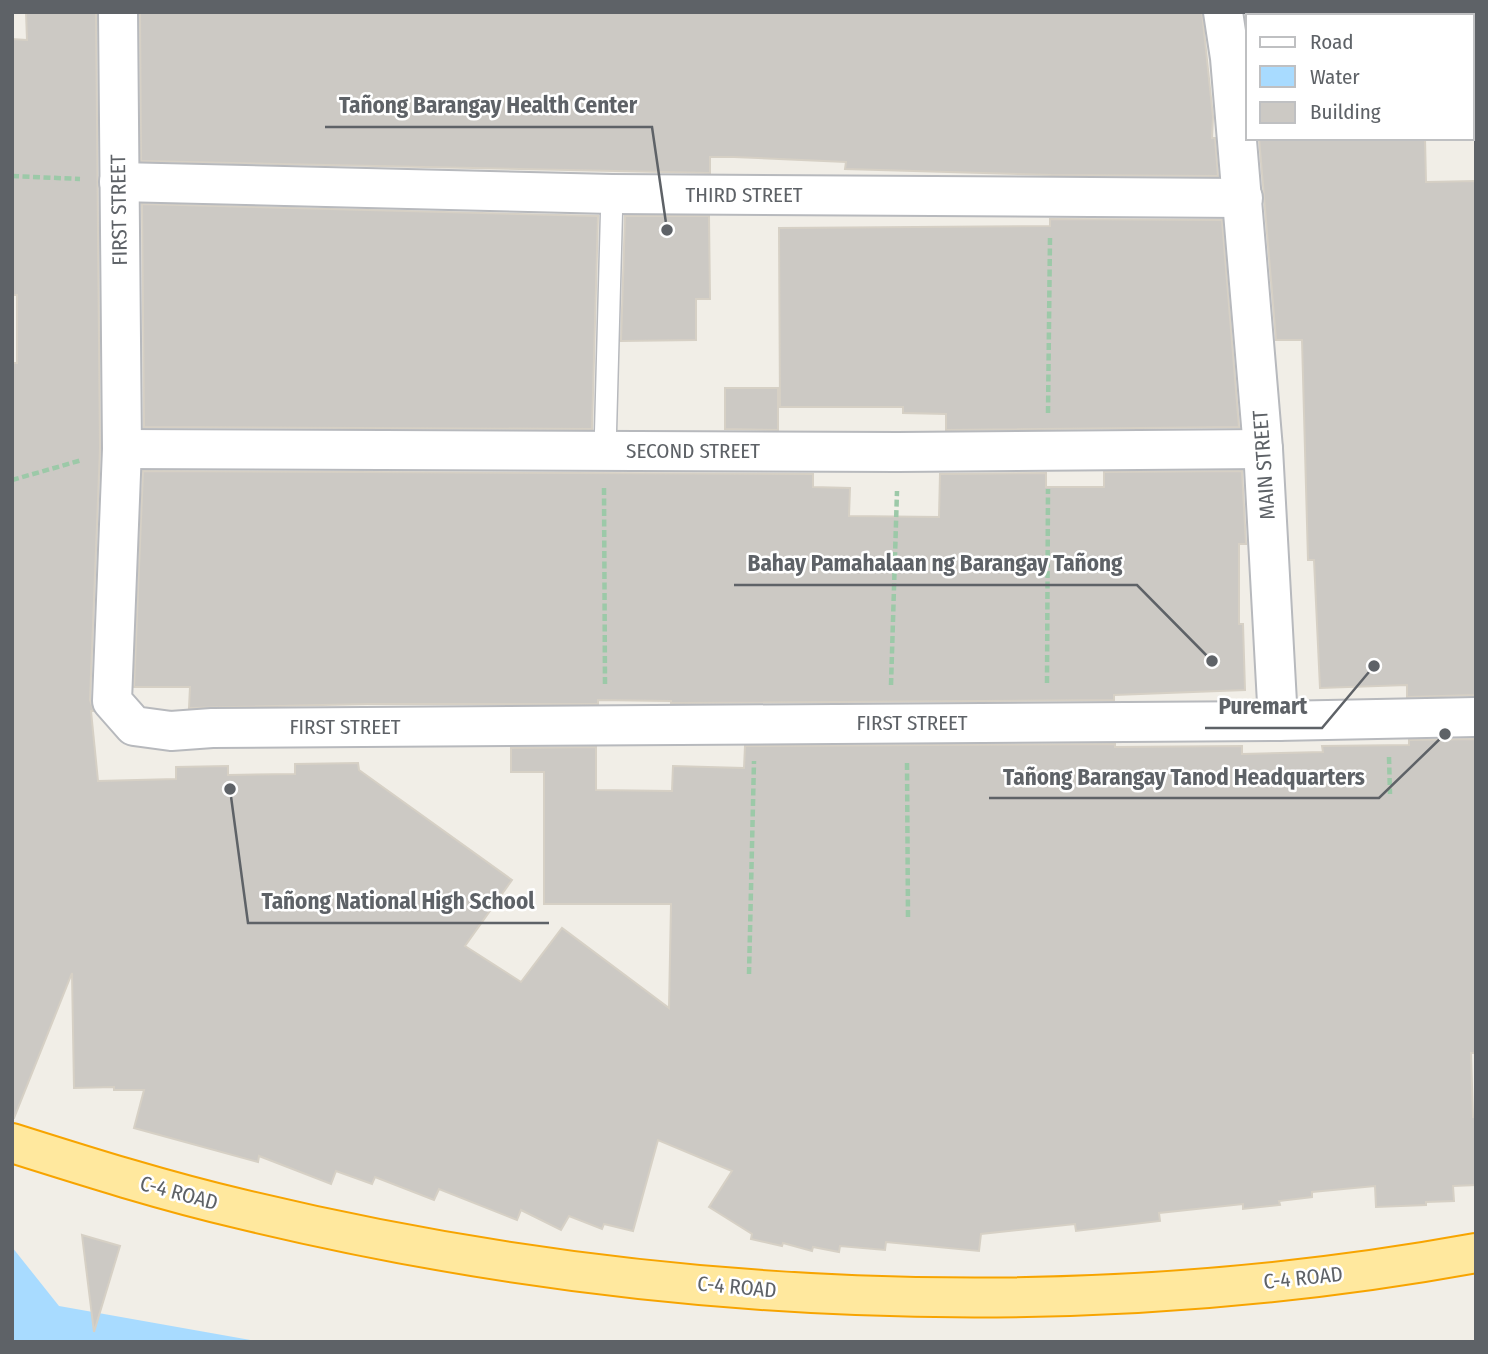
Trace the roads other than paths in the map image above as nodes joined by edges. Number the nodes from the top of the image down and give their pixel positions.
1 (118, 12) edge
2 (1223, 12) edge
3 (119, 182) junction
4 (612, 194) junction
5 (1242, 198) junction
6 (122, 449) junction
7 (1263, 449) junction
8 (605, 450) junction
9 (1476, 718) edge
10 (1278, 721) junction
11 (12, 1143) edge
12 (1476, 1254) edge

1 - 3 street, FIRST STREET
2 - 5 street, MAIN STREET
3 - 4 street, THIRD STREET
3 - 6 street, FIRST STREET
4 - 5 street, THIRD STREET
4 - 8 lane
5 - 7 street, MAIN STREET
6 - 8 street, SECOND STREET
6 - 10 street, FIRST STREET
7 - 8 street, SECOND STREET
7 - 10 street, MAIN STREET
9 - 10 street
11 - 12 highway, C-4 ROAD

